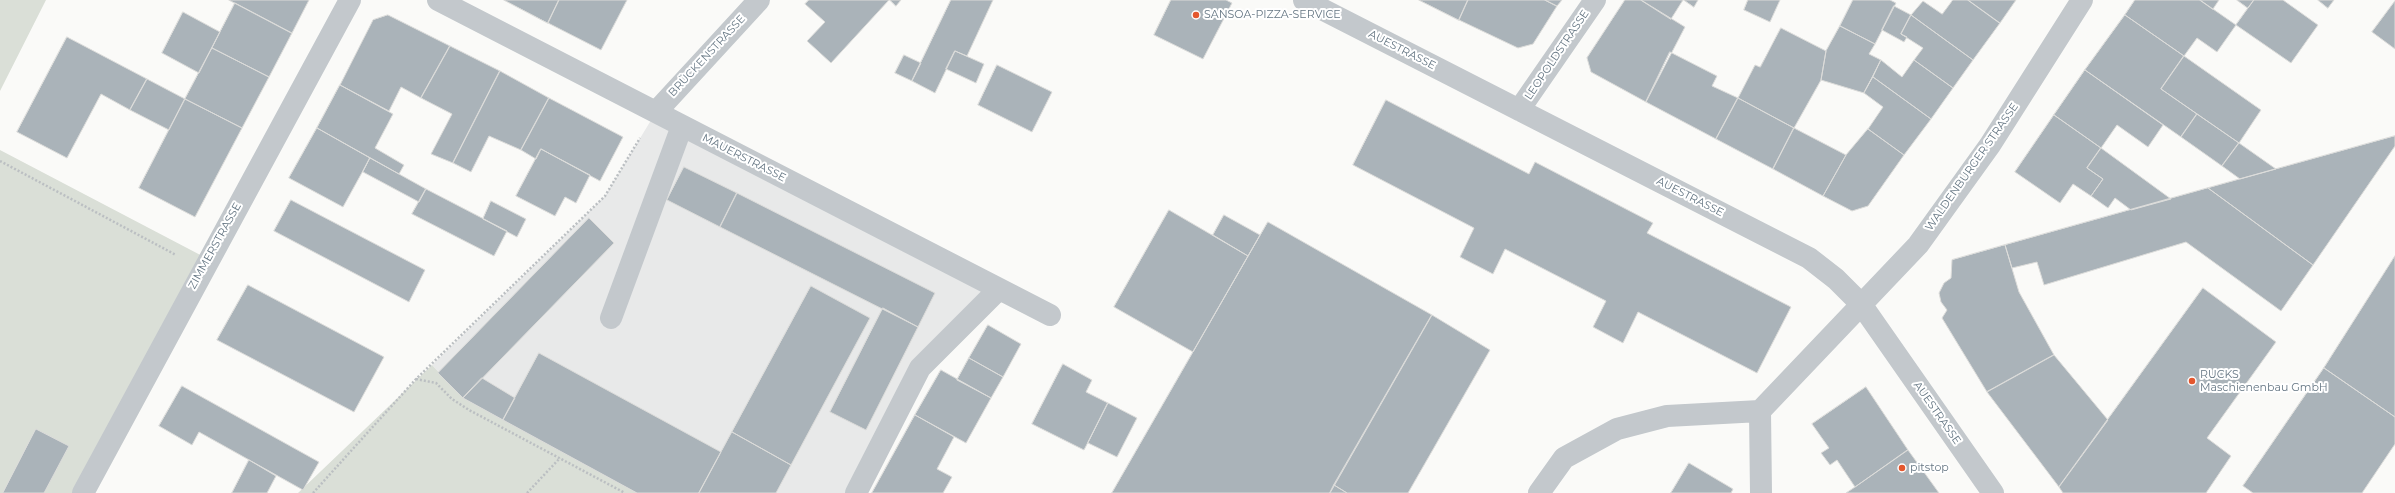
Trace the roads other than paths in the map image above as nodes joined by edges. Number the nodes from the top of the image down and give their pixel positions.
1 (350, 0) edge
2 (438, 0) edge
3 (759, 0) edge
4 (1304, 0) edge
5 (1594, 0) edge
6 (2082, 0) edge
7 (1519, 110) junction
8 (656, 112) junction
9 (682, 126) junction
10 (998, 290) junction
11 (1861, 304) junction
12 (1050, 314) dead end
13 (611, 318) dead end
14 (1760, 411) junction
15 (83, 493) edge
16 (856, 493) edge
17 (1539, 493) edge
18 (1761, 493) edge
19 (1993, 493) edge

1 - 15 street, ZIMMERSTRASSE
2 - 8 street, MAUERSTRASSE
3 - 8 street, BRÜCKENSTRASSE
4 - 7 street, AUESTRASSE
5 - 7 street, LEOPOLDSTRASSE
6 - 11 street, WALDENBURGER STRASSE
7 - 11 street, AUESTRASSE
8 - 9 street, MAUERSTRASSE
9 - 10 street, MAUERSTRASSE
9 - 13 street
10 - 12 street, MAUERSTRASSE
10 - 16 street
11 - 14 street, WALDENBURGER STRASSE
11 - 19 street, AUESTRASSE
14 - 17 street
14 - 18 street

